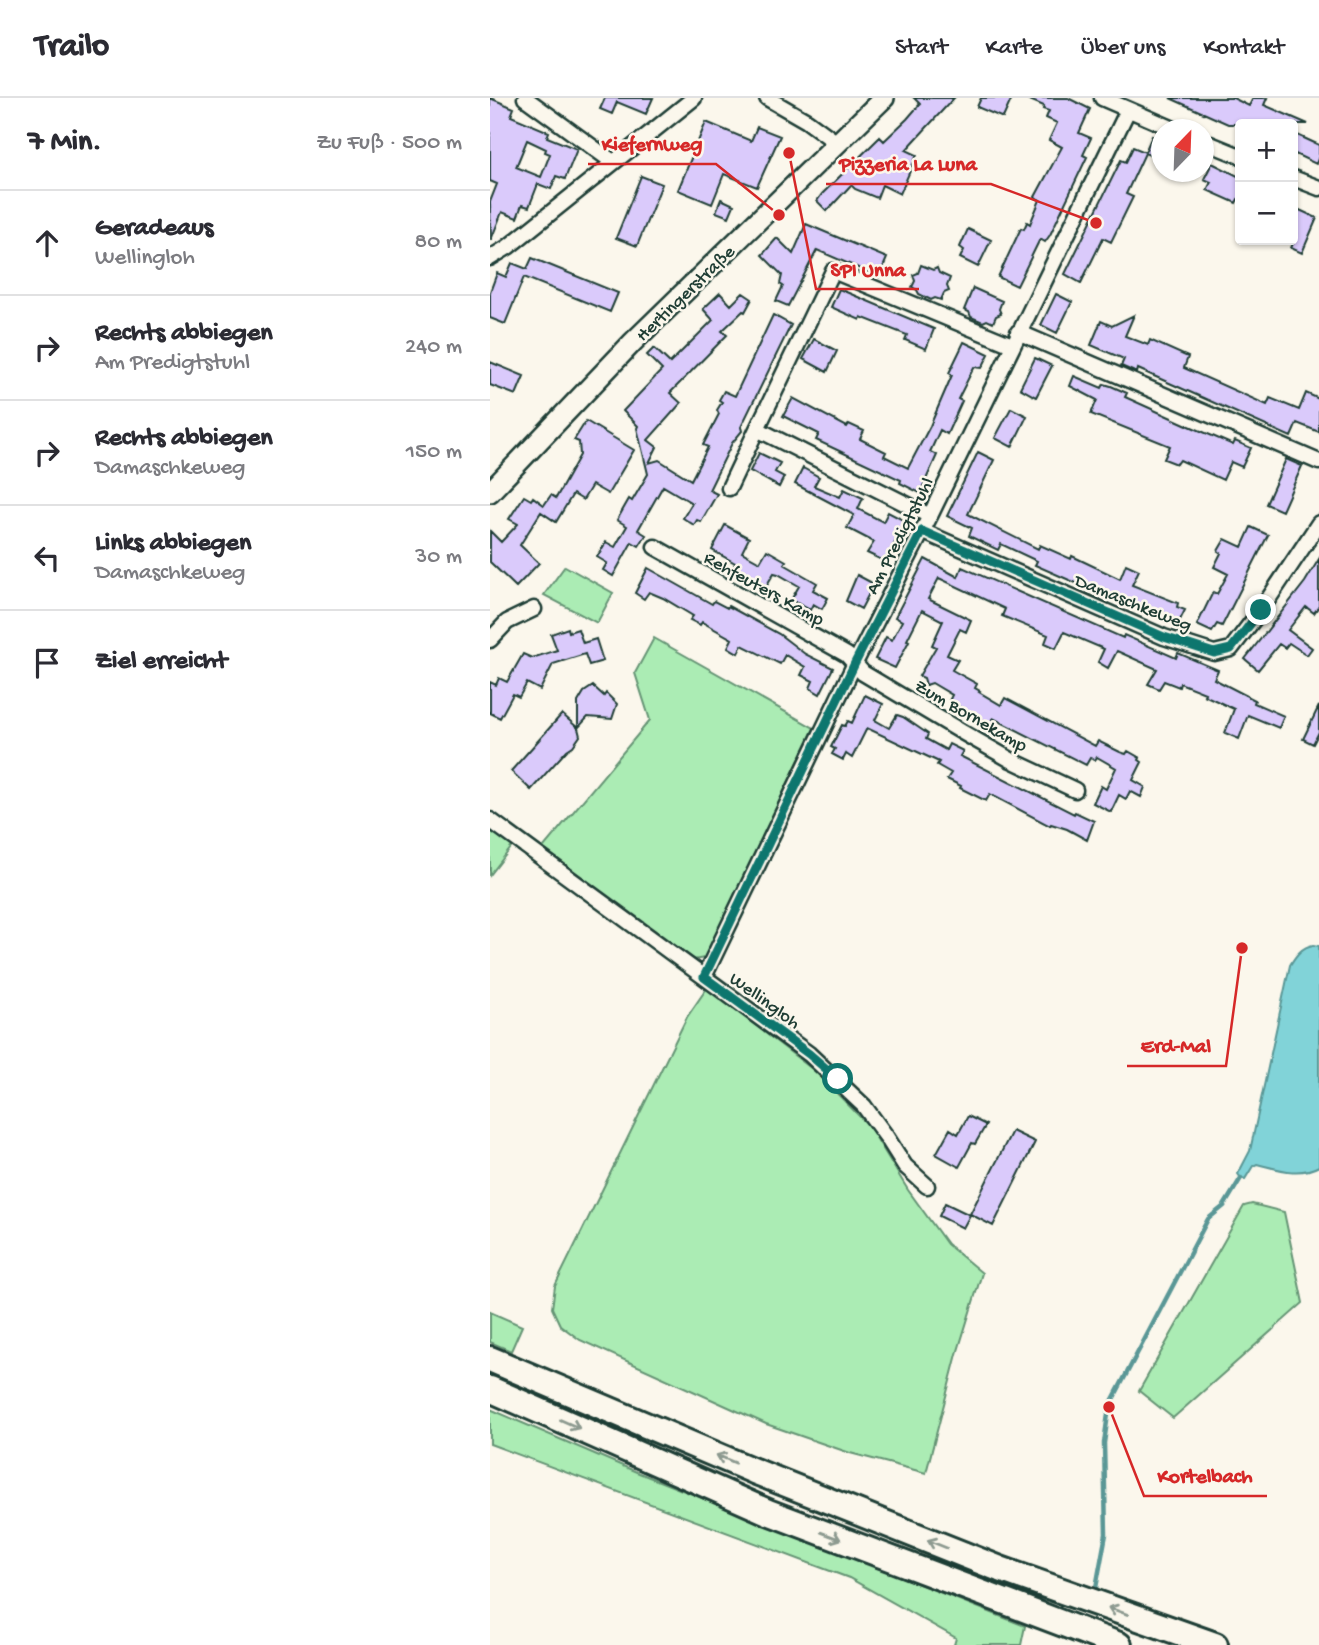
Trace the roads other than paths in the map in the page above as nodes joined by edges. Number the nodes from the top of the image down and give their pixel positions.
1 (525, 98) edge
2 (694, 98) edge
3 (767, 98) edge
4 (884, 98) edge
5 (1102, 98) edge
6 (1128, 110) junction
7 (1151, 120) edge
8 (837, 143) junction
9 (1214, 145) edge
10 (1235, 154) edge
11 (613, 162) junction
12 (1298, 180) edge
13 (1319, 188) edge
14 (490, 258) edge
15 (1015, 338) junction
16 (757, 429) junction
17 (1319, 462) edge
18 (729, 488) dead end
19 (490, 492) edge
20 (930, 516) junction
21 (1319, 523) edge
22 (922, 531) junction
23 (655, 547) dead end
24 (534, 609) dead end
25 (490, 640) edge
26 (855, 663) junction
27 (1075, 790) dead end
28 (490, 820) edge
29 (704, 977) junction
30 (927, 1186) dead end
31 (490, 1359) edge
32 (490, 1389) edge
33 (1119, 1645) edge
34 (1214, 1645) edge

1 - 11 street
2 - 11 street
3 - 8 street
4 - 8 street, Hertingerstraße
5 - 6 street
6 - 7 street
6 - 15 street, Am Predigtstuhl
8 - 19 street, Hertingerstraße
9 - 10 street
11 - 14 street
12 - 13 street
15 - 16 street
15 - 17 street
15 - 20 street, Am Predigtstuhl
16 - 18 street
16 - 20 street
20 - 22 street, Am Predigtstuhl
21 - 22 street, Damaschkeweg
22 - 26 street, Am Predigtstuhl
23 - 26 street, Rehfeuters Kamp
24 - 25 street
26 - 27 street, Zum Bornekamp
26 - 29 street, Am Predigtstuhl
28 - 29 street, Wellingloh
29 - 30 street, Wellingloh
34 -> 31 highway
32 -> 33 highway

